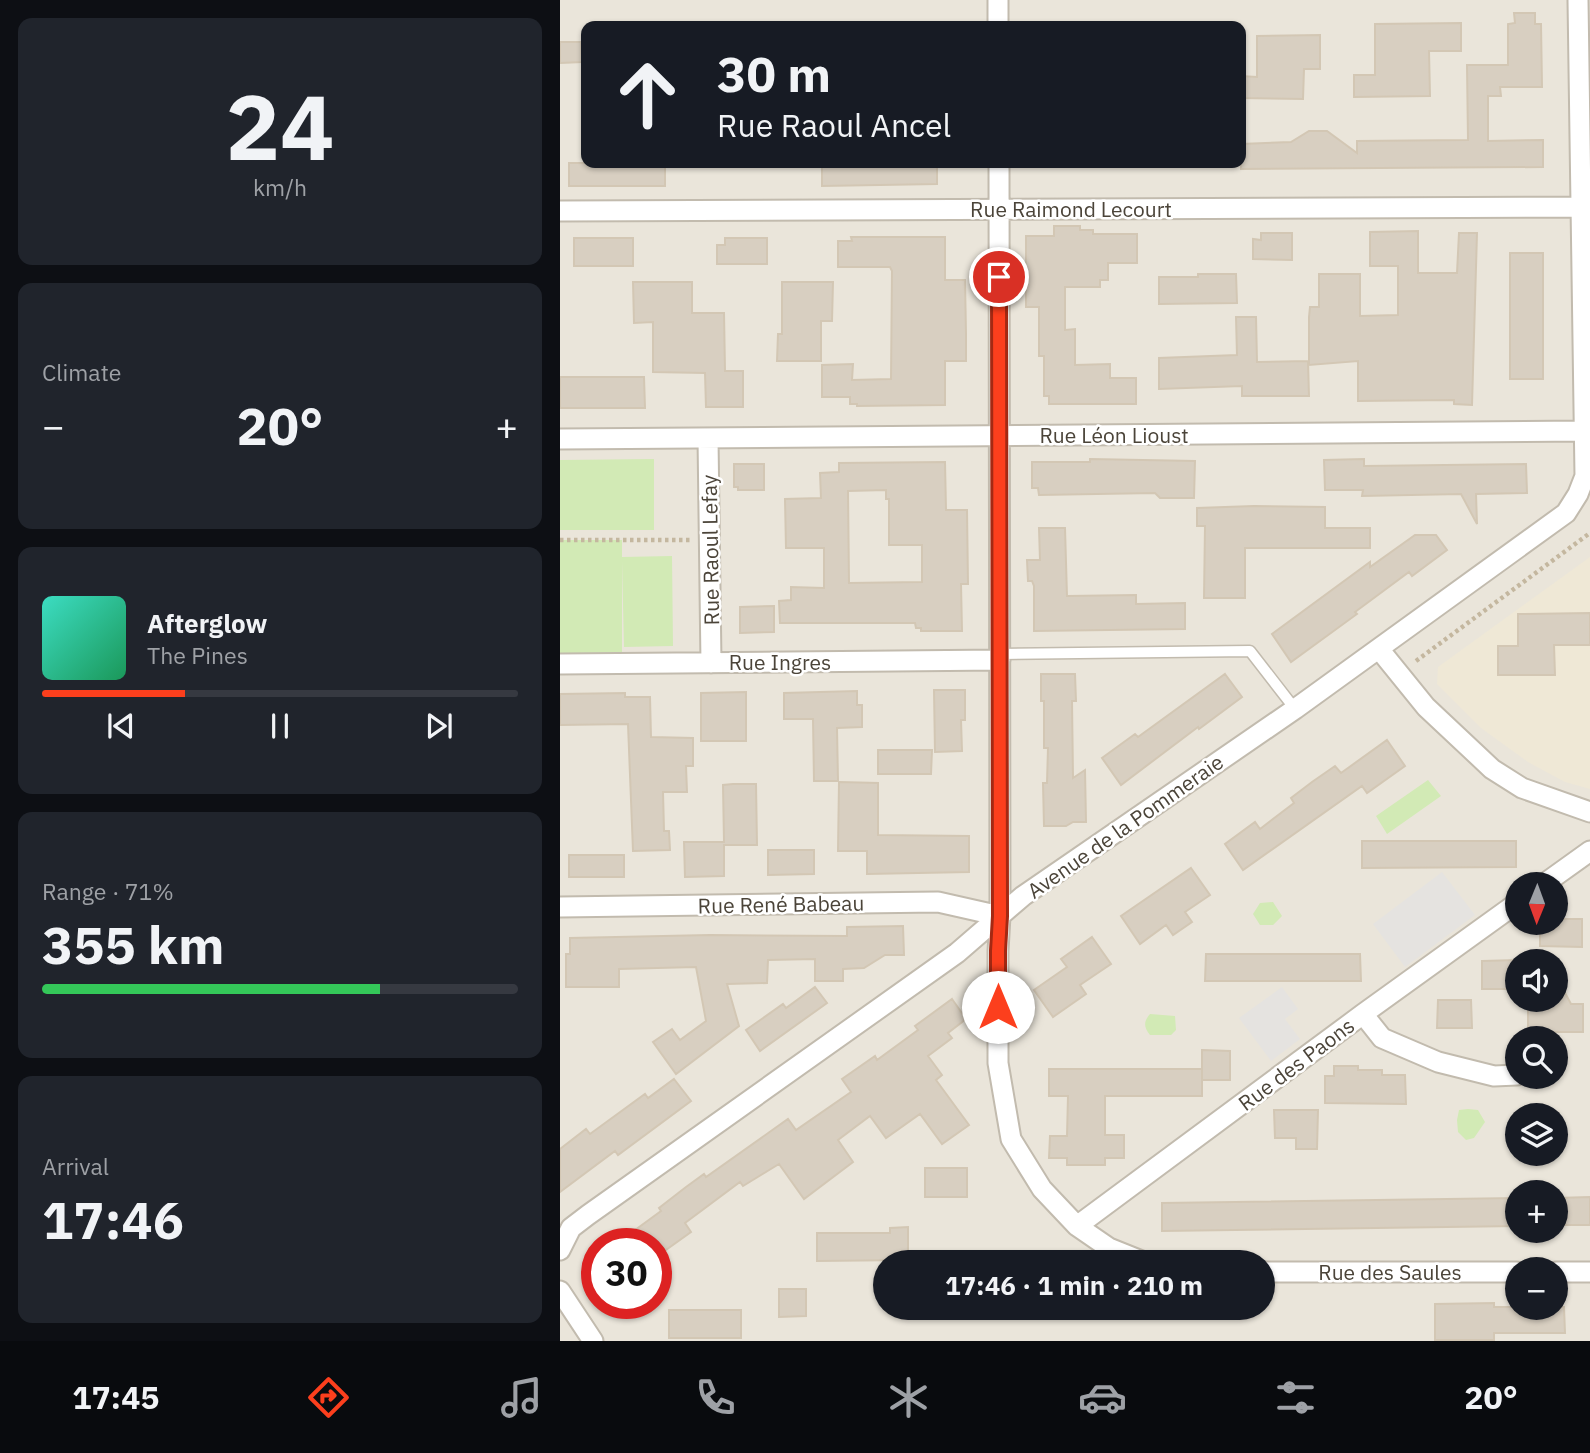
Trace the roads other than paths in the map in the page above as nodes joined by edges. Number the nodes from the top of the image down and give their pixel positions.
1 (998, 0) edge
2 (1578, 0) edge
3 (998, 21) edge
4 (999, 168) edge
5 (1581, 207) junction
6 (999, 209) junction
7 (560, 211) edge
8 (1584, 431) junction
9 (999, 436) junction
10 (708, 438) junction
11 (560, 439) edge
12 (1378, 649) junction
13 (1000, 657) junction
14 (711, 663) junction
15 (560, 664) edge
16 (1295, 709) junction
17 (1590, 813) edge
18 (1590, 851) edge
19 (1561, 872) edge
20 (560, 907) edge
21 (1505, 912) edge
22 (1000, 916) junction
23 (1363, 1014) junction
24 (1505, 1076) edge
25 (1077, 1226) junction
26 (560, 1250) edge
27 (1114, 1250) edge
28 (1275, 1272) edge
29 (1505, 1272) edge
30 (1568, 1272) edge
31 (1590, 1272) edge
32 (560, 1291) edge
33 (593, 1341) edge

1 - 3 street
2 - 5 street
4 - 6 street
5 - 6 street, Rue Raimond Lecourt
5 - 8 street
6 - 7 street, Rue Raimond Lecourt
6 - 9 street
8 - 9 street, Rue Léon Lioust
8 - 12 street, Avenue de la Pommeraie
9 - 10 street, Rue Léon Lioust
9 - 13 street
10 - 11 street, Rue Léon Lioust
10 - 14 street, Rue Raoul Lefay
12 - 16 street, Avenue de la Pommeraie
12 - 17 street
13 - 14 street, Rue Ingres
13 - 16 lane
13 - 22 street
14 - 15 street, Rue Ingres
16 - 22 street, Avenue de la Pommeraie
18 - 19 street
20 - 22 street, Rue René Babeau
21 - 23 street, Rue des Paons
22 - 25 street
22 - 26 street, Avenue de la Pommeraie
23 - 24 street
23 - 25 street, Rue des Paons
25 - 27 street
28 - 29 street, Rue des Saules
30 - 31 street
32 - 33 street

